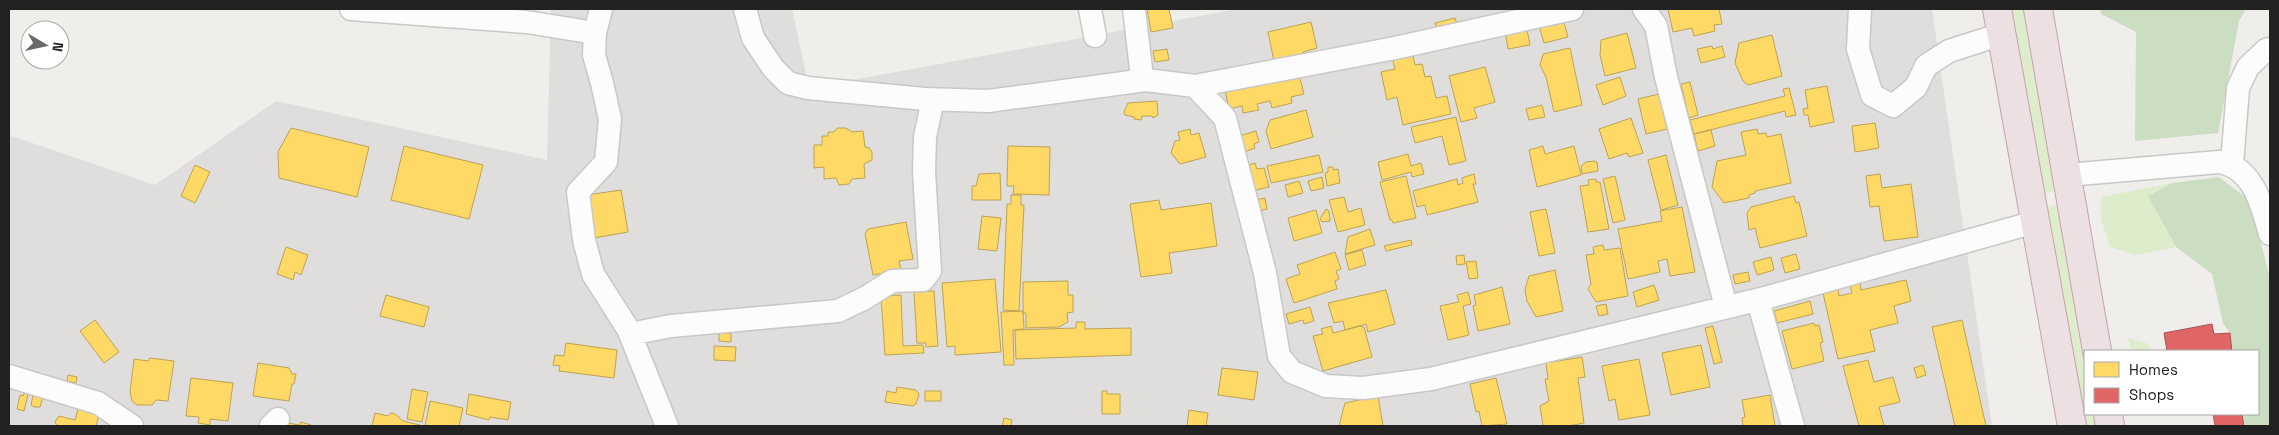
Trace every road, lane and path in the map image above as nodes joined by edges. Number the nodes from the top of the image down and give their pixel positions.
1 (352, 9) edge
2 (601, 9) edge
3 (745, 9) edge
4 (1090, 9) edge
5 (1134, 9) edge
6 (1572, 9) edge
7 (1644, 9) edge
8 (1860, 9) edge
9 (2038, 9) edge
10 (2000, 22) edge
11 (595, 33) junction
12 (1095, 36) dead end
13 (2270, 49) edge
14 (1141, 69) dead end
15 (1195, 86) junction
16 (933, 99) junction
17 (2232, 164) junction
18 (2067, 174) junction
19 (2266, 206) edge
20 (2035, 222) junction
21 (2270, 234) edge
22 (1758, 300) junction
23 (1726, 307) junction
24 (630, 334) junction
25 (2097, 350) edge
26 (9, 376) edge
27 (132, 426) edge
28 (667, 426) edge
29 (1793, 426) edge
30 (2072, 426) edge

1 - 11 street
2 - 11 street
3 - 16 street
4 - 12 street
5 - 14 street
6 - 15 street
7 - 23 street
8 - 10 street
9 - 18 highway
10 - 20 highway
11 - 24 street
13 - 17 street
15 - 16 street
15 - 23 street
16 - 24 street
17 - 18 street
17 - 19 street
18 - 25 highway
19 - 21 street
20 - 22 street
20 - 30 highway
22 - 23 street
22 - 29 street
24 - 28 street
26 - 27 street

